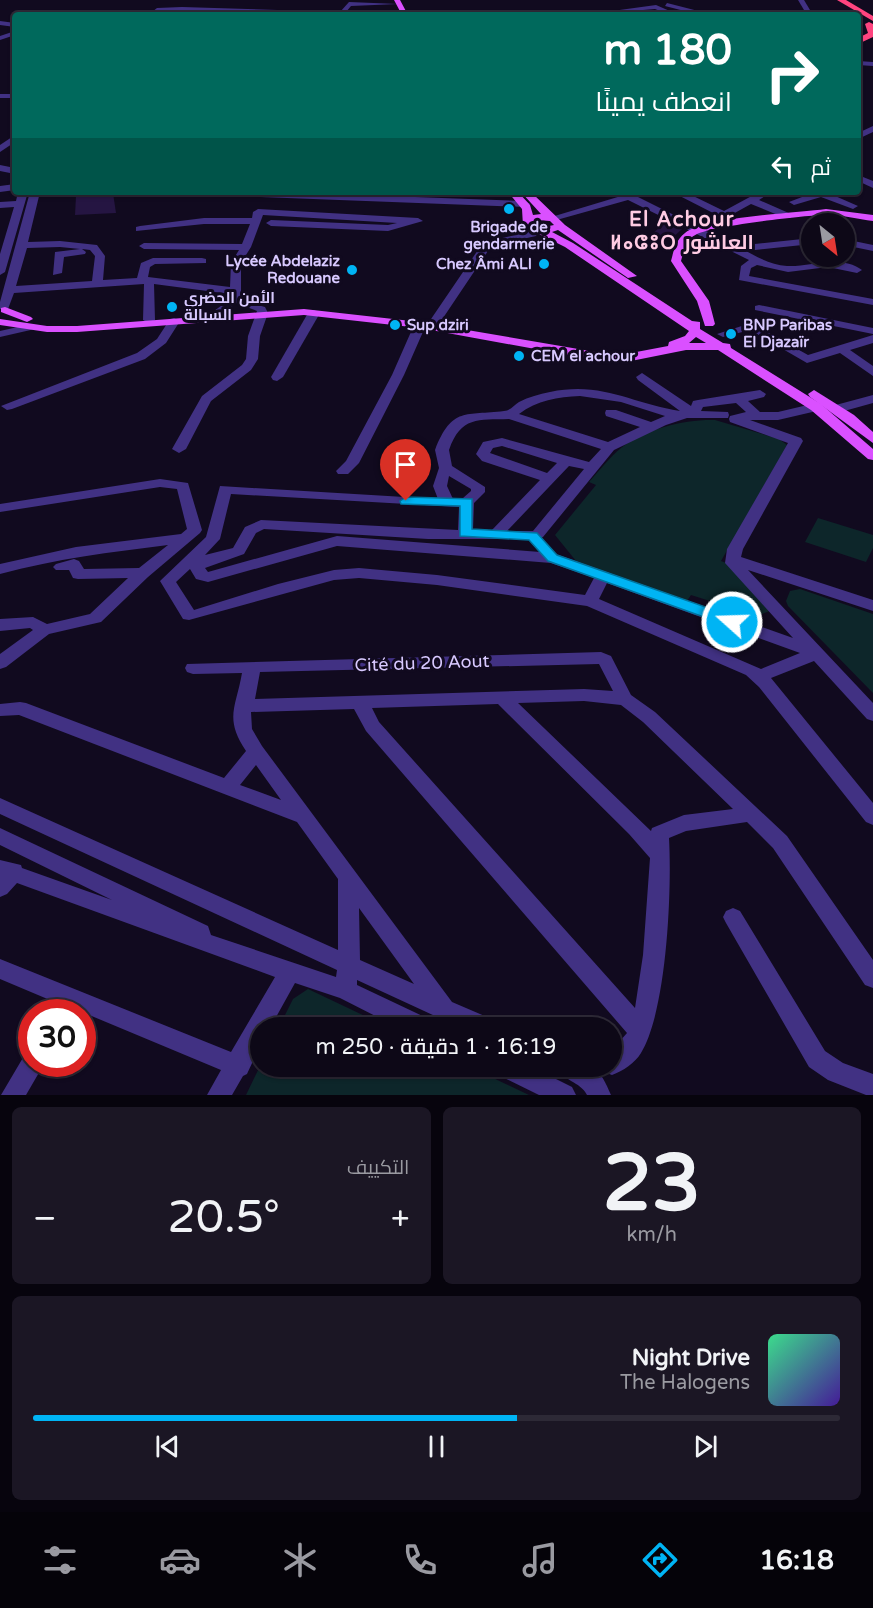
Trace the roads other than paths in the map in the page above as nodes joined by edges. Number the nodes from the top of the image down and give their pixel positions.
1 (161, 0) edge
2 (231, 0) edge
3 (253, 0) edge
4 (831, 0) edge
5 (841, 0) edge
6 (395, 1) edge
7 (630, 2) dead end
8 (667, 2) edge
9 (635, 9) junction
10 (158, 10) junction
11 (226, 10) junction
12 (243, 10) junction
13 (155, 12) edge
14 (212, 12) edge
15 (283, 12) edge
16 (344, 12) edge
17 (625, 12) edge
18 (641, 12) edge
19 (669, 12) edge
20 (699, 12) edge
21 (853, 12) edge
22 (855, 12) edge
23 (872, 21) edge
24 (861, 41) edge
25 (22, 195) edge
26 (34, 195) edge
27 (264, 195) edge
28 (376, 195) edge
29 (393, 195) edge
30 (625, 195) edge
31 (683, 195) edge
32 (760, 195) edge
33 (814, 195) edge
34 (825, 195) edge
35 (521, 197) edge
36 (794, 202) dead end
37 (19, 204) junction
38 (0, 205) edge
39 (853, 206) dead end
40 (726, 215) junction
41 (788, 216) junction
42 (257, 217) junction
43 (873, 218) edge
44 (554, 220) junction
45 (271, 224) dead end
46 (534, 227) junction
47 (140, 229) dead end
48 (694, 231) junction
49 (801, 242) edge
50 (855, 244) edge
51 (22, 246) junction
52 (144, 246) dead end
53 (246, 248) junction
54 (873, 248) edge
55 (736, 249) junction
56 (96, 251) junction
57 (202, 261) dead end
58 (756, 261) junction
59 (788, 269) junction
60 (857, 270) dead end
61 (0, 272) edge
62 (57, 273) dead end
63 (146, 280) junction
64 (97, 284) junction
65 (799, 289) junction
66 (9, 290) junction
67 (234, 294) junction
68 (873, 302) edge
69 (759, 308) dead end
70 (2, 309) edge
71 (261, 311) junction
72 (314, 313) junction
73 (218, 314) junction
74 (149, 320) junction
75 (174, 321) junction
76 (0, 322) edge
77 (435, 322) junction
78 (420, 325) junction
79 (32, 327) junction
80 (709, 331) junction
81 (873, 331) edge
82 (0, 334) edge
83 (873, 339) edge
84 (842, 349) junction
85 (873, 372) edge
86 (277, 377) dead end
87 (642, 377) dead end
88 (760, 394) dead end
89 (686, 396) dead end
90 (873, 399) edge
91 (813, 405) junction
92 (7, 406) dead end
93 (837, 409) junction
94 (692, 411) junction
95 (740, 412) junction
96 (611, 413) dead end
97 (510, 415) junction
98 (651, 426) junction
99 (873, 439) edge
100 (609, 447) junction
101 (179, 449) dead end
102 (873, 456) edge
103 (566, 461) junction
104 (592, 467) junction
105 (446, 468) junction
106 (343, 471) dead end
107 (548, 478) junction
108 (467, 502) junction
109 (450, 504) junction
110 (0, 508) edge
111 (465, 533) junction
112 (495, 535) junction
113 (533, 536) junction
114 (186, 538) junction
115 (553, 558) junction
116 (200, 559) junction
117 (732, 559) junction
118 (61, 567) dead end
119 (0, 569) edge
120 (143, 573) junction
121 (773, 573) junction
122 (604, 575) junction
123 (754, 587) junction
124 (590, 601) junction
125 (873, 606) edge
126 (0, 625) edge
127 (38, 626) junction
128 (817, 653) junction
129 (0, 663) edge
130 (252, 667) junction
131 (193, 668) dead end
132 (758, 676) junction
133 (502, 698) junction
134 (625, 699) junction
135 (360, 703) junction
136 (245, 706) junction
137 (0, 710) edge
138 (873, 714) edge
139 (256, 751) junction
140 (228, 788) junction
141 (0, 806) edge
142 (752, 814) junction
143 (303, 816) junction
144 (873, 817) edge
145 (0, 836) edge
146 (660, 856) junction
147 (7, 869) edge
148 (348, 880) junction
149 (0, 888) edge
150 (733, 917) dead end
151 (242, 956) junction
152 (349, 963) junction
153 (0, 969) edge
154 (290, 972) junction
155 (873, 978) edge
156 (345, 990) junction
157 (57, 999) edge
158 (444, 1008) junction
159 (96, 1015) edge
160 (400, 1017) edge
161 (463, 1017) edge
162 (640, 1031) junction
163 (622, 1058) edge
164 (239, 1066) junction
165 (24, 1077) edge
166 (527, 1077) edge
167 (873, 1086) edge
168 (13, 1095) edge
169 (219, 1095) edge
170 (564, 1095) edge

1 - 10 street
2 - 11 street
3 - 12 street
4 - 21 highway
5 - 22 highway
6 - 16 street
7 - 8 street
8 - 20 street
9 - 17 street
9 - 18 street
9 - 19 street
10 - 13 street
10 - 14 street
11 - 12 street
11 - 14 street
12 - 15 street
23 - 24 highway
25 - 37 street
26 - 51 street
27 - 42 street
28 - 35 street
29 - 35 street
30 - 44 street
30 - 48 street
31 - 40 street
32 - 40 street
32 - 41 street
33 - 36 street
34 - 39 street
35 - 44 main road
35 - 46 main road
37 - 38 street
37 - 61 street
40 - 48 street
41 - 43 main road
41 - 48 main road
42 - 45 street
42 - 47 street
42 - 53 street
44 - 46 main road
44 - 46 main road
44 - 80 main road
46 - 77 street
46 - 80 main road
48 - 55 street
48 - 80 main road
49 - 55 street
50 - 54 street
51 - 56 street
51 - 66 street
52 - 53 street
53 - 67 street
55 - 58 street
56 - 62 street
56 - 64 street
57 - 63 street
58 - 59 street
58 - 65 street
59 - 60 street
59 - 65 street
63 - 64 street
63 - 67 street
63 - 74 street
64 - 66 street
65 - 68 street
66 - 70 street
67 - 71 street
67 - 73 street
69 - 81 street
70 - 74 main road
71 - 72 main road
71 - 73 main road
71 - 75 main road
71 - 77 main road
71 - 101 street
72 - 78 main road
72 - 86 street
73 - 74 main road
75 - 79 main road
75 - 92 street
76 - 79 main road
77 - 80 main road
78 - 80 main road
78 - 106 street
79 - 82 street
80 - 84 street
80 - 91 main road
80 - 93 main road
83 - 84 street
84 - 85 street
87 - 94 street
88 - 95 street
89 - 94 street
90 - 93 street
91 - 95 street
91 - 102 main road
93 - 99 main road
94 - 95 street
94 - 95 street
94 - 97 street
94 - 98 street
95 - 117 street
96 - 98 street
97 - 100 street
97 - 105 street
98 - 100 street
100 - 104 street
103 - 104 street
103 - 107 street
103 - 107 street
104 - 113 street
105 - 108 street
105 - 109 street
107 - 112 street
108 - 109 street
108 - 111 street
109 - 116 street
110 - 114 street
111 - 112 street
111 - 116 street
112 - 113 street
113 - 115 street
114 - 119 street
114 - 120 street
115 - 116 street
115 - 122 street
116 - 124 street
117 - 121 street
117 - 123 street
118 - 120 street
120 - 127 street
121 - 123 street
121 - 125 street
122 - 124 street
122 - 128 street
123 - 128 street
124 - 132 street
126 - 127 street
127 - 129 street
128 - 132 street
128 - 138 street
130 - 131 street, Cité du 20 Aout
130 - 134 street, Cité du 20 Aout
130 - 136 street
132 - 144 street
133 - 134 street, Cité du 20 Aout
133 - 135 street, Cité du 20 Aout
133 - 146 street
134 - 142 street, Cité du 20 Aout
135 - 136 street, Cité du 20 Aout
135 - 162 street, Cité du 20 Aout
136 - 139 street
137 - 140 street
139 - 140 street
139 - 143 street
140 - 143 street
141 - 152 street
142 - 146 street
142 - 155 street, Cité du 20 Aout
143 - 148 street
145 - 151 street
146 - 162 street
147 - 149 street
147 - 151 street
148 - 152 street
148 - 158 street
150 - 167 street
151 - 154 street
152 - 156 street
152 - 158 street
153 - 157 street
154 - 156 street
154 - 164 street
156 - 160 street
158 - 161 street
159 - 164 street
162 - 163 street
164 - 169 street
165 - 168 street
166 - 170 street

